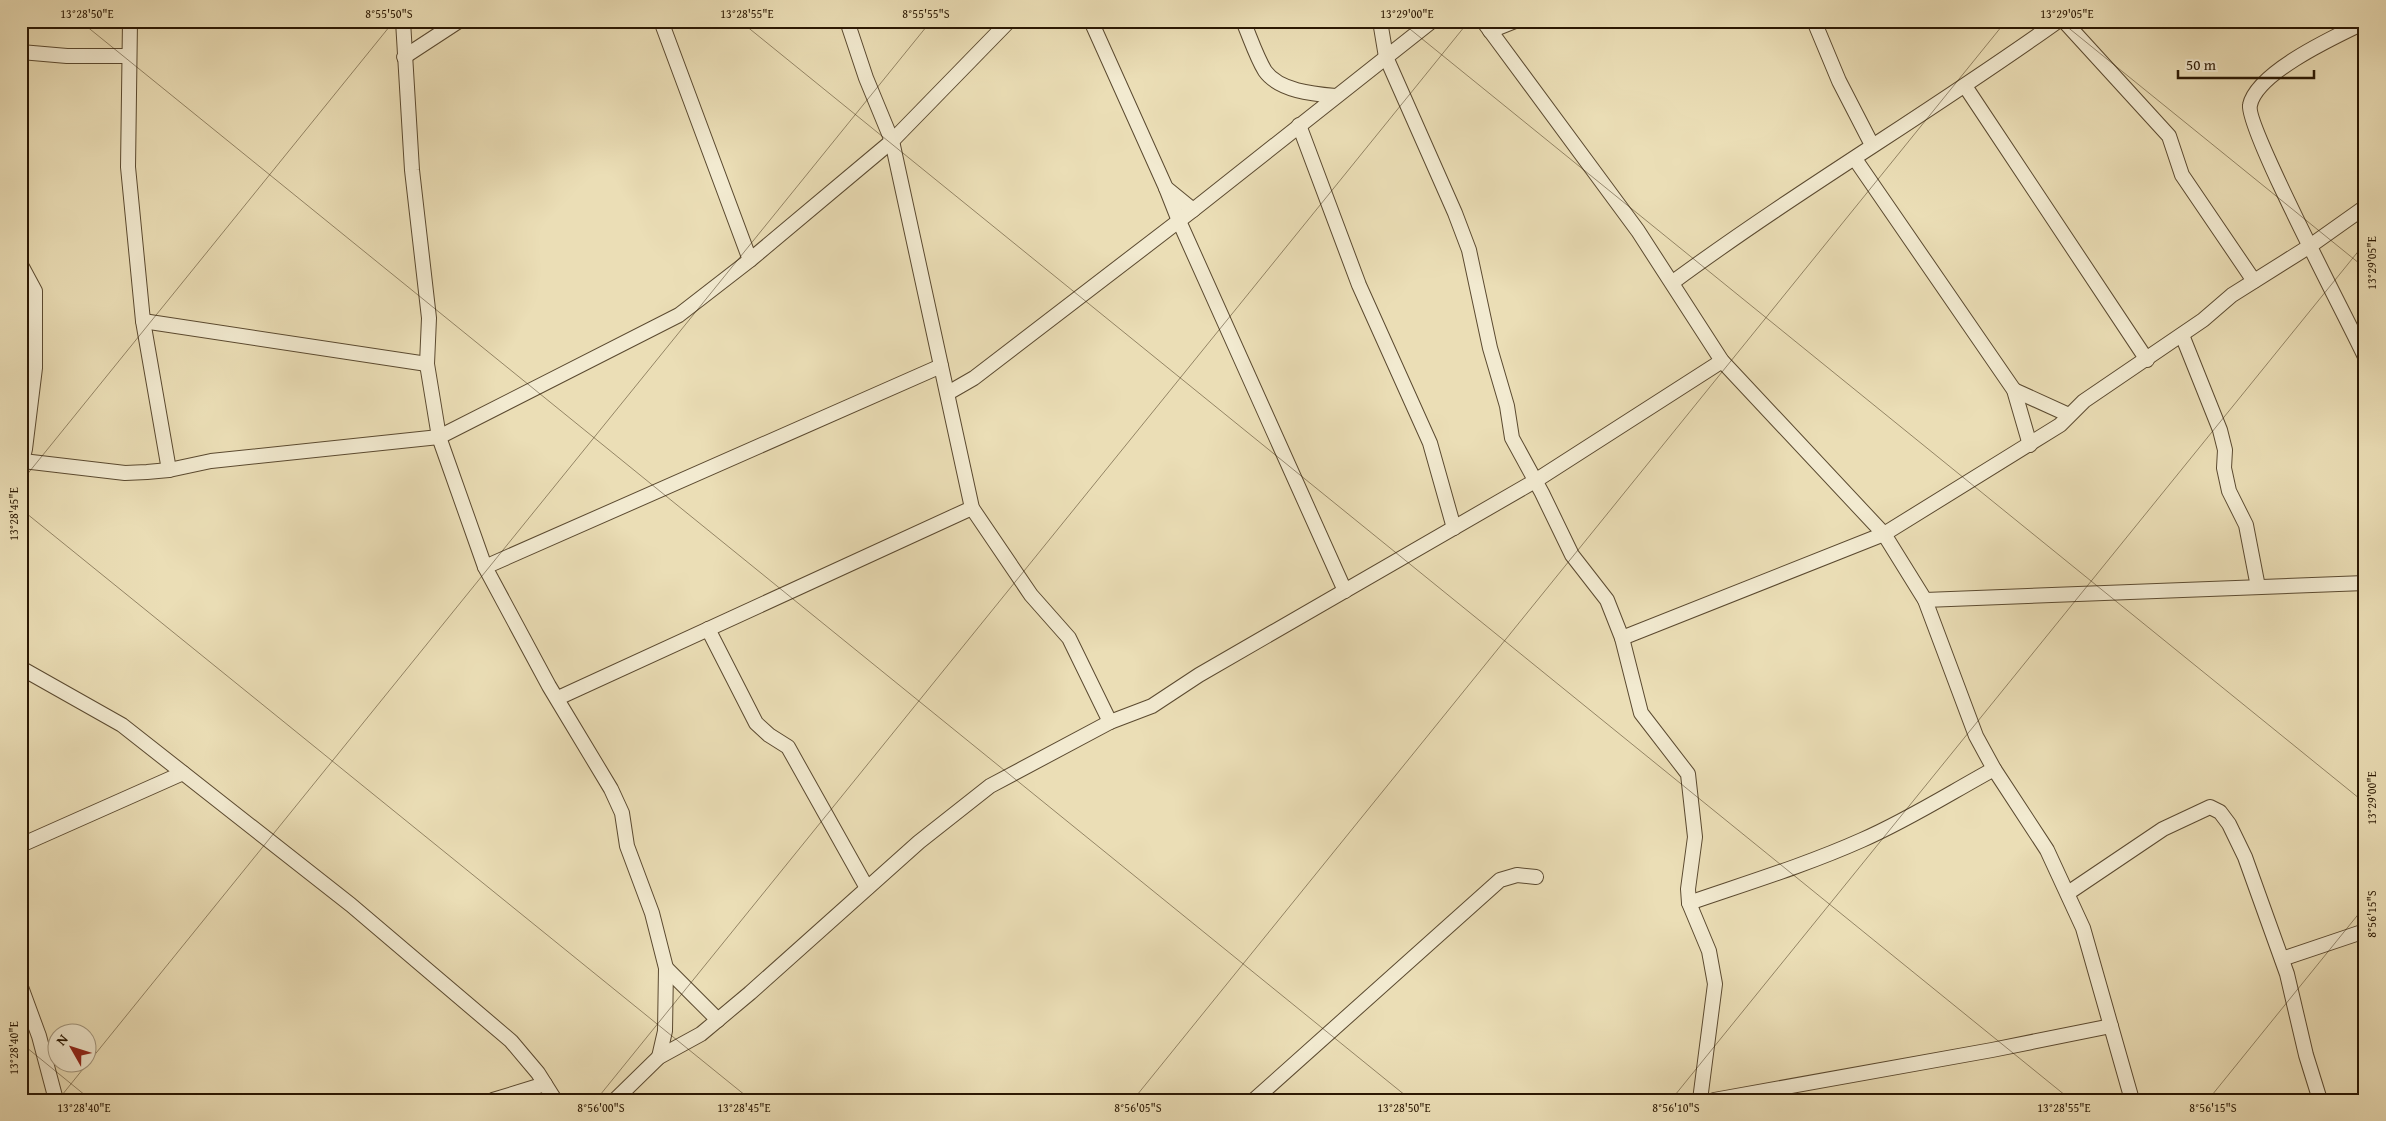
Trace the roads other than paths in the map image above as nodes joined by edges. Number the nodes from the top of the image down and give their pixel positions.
1 (130, 21) edge
2 (403, 21) edge
3 (459, 21) edge
4 (662, 21) edge
5 (847, 21) edge
6 (1009, 21) edge
7 (1091, 21) edge
8 (1243, 21) edge
9 (1380, 21) edge
10 (1432, 21) edge
11 (1515, 21) edge
12 (1814, 21) edge
13 (2058, 21) edge
14 (2064, 21) edge
15 (2365, 22) edge
16 (1487, 26) edge
17 (2042, 26) edge
18 (21, 52) edge
19 (129, 56) junction
20 (404, 57) junction
21 (1386, 57) junction
22 (1965, 86) junction
23 (1336, 96) junction
24 (1298, 125) junction
25 (892, 142) junction
26 (1872, 146) junction
27 (1855, 159) junction
28 (1166, 188) junction
29 (2365, 207) edge
30 (1193, 210) junction
31 (1179, 221) junction
32 (2310, 246) junction
33 (750, 260) junction
34 (21, 265) edge
35 (2254, 281) junction
36 (1673, 282) junction
37 (143, 321) junction
38 (2182, 335) junction
39 (2365, 357) edge
40 (2147, 360) junction
41 (1722, 361) junction
42 (427, 364) junction
43 (941, 366) junction
44 (2014, 390) junction
45 (948, 393) junction
46 (2069, 415) junction
47 (439, 436) junction
48 (2030, 445) junction
49 (22, 463) edge
50 (170, 470) junction
51 (1535, 481) junction
52 (972, 508) junction
53 (1454, 528) junction
54 (1884, 534) junction
55 (485, 567) junction
56 (2365, 583) edge
57 (2258, 587) junction
58 (1345, 591) junction
59 (1925, 600) junction
60 (708, 629) junction
61 (1622, 638) junction
62 (21, 668) edge
63 (558, 698) junction
64 (1110, 722) junction
65 (1994, 769) junction
66 (183, 773) junction
67 (21, 845) edge
68 (1536, 877) dead end
69 (867, 888) junction
70 (2068, 893) junction
71 (1689, 903) junction
72 (2365, 931) edge
73 (2282, 959) junction
74 (666, 968) junction
75 (21, 987) edge
76 (718, 1020) junction
77 (2111, 1026) junction
78 (659, 1057) junction
79 (545, 1084) junction
80 (56, 1100) edge
81 (493, 1100) edge
82 (555, 1100) edge
83 (615, 1100) edge
84 (1254, 1100) edge
85 (1700, 1100) edge
86 (1714, 1100) edge
87 (2132, 1100) edge
88 (2320, 1100) edge

1 - 19 street
2 - 20 street
3 - 20 street
4 - 33 street
5 - 25 street
6 - 25 street
7 - 28 street
8 - 23 street
9 - 21 street
10 - 21 street
11 - 16 street
12 - 26 street
13 - 17 street
14 - 35 street
15 - 32 street
16 - 36 street
17 - 22 street
18 - 19 street
19 - 37 street
20 - 42 street
21 - 23 street
21 - 51 street
22 - 26 street
22 - 40 street
23 - 24 street
24 - 30 street
24 - 53 street
25 - 33 street
25 - 43 street
26 - 27 street
27 - 36 street
27 - 44 street
28 - 30 street
28 - 31 street
29 - 32 street
30 - 31 street
31 - 45 street
31 - 58 street
32 - 35 street
32 - 39 street
33 - 47 street
34 - 49 street
35 - 38 street
36 - 41 street
37 - 42 street
37 - 50 street
38 - 40 street
38 - 57 street
40 - 46 street
41 - 51 street
41 - 54 street
42 - 47 street
43 - 45 street
43 - 55 street
44 - 46 street
44 - 48 street
45 - 52 street
46 - 48 street
47 - 50 street
47 - 55 street
48 - 54 street
49 - 50 street
51 - 53 street
51 - 61 street
52 - 60 street
52 - 64 street
53 - 58 street
54 - 59 street
54 - 61 street
55 - 63 street
56 - 57 street
57 - 59 street
58 - 64 street
59 - 65 street
60 - 63 street
60 - 69 street
61 - 71 street
62 - 66 street
63 - 74 street
64 - 69 street
65 - 70 street
65 - 71 street
66 - 67 street
66 - 79 street
68 - 84 street
69 - 76 street
70 - 73 street
70 - 77 street
71 - 85 street
72 - 73 street
73 - 88 street
74 - 76 street
74 - 78 street
75 - 80 street
76 - 78 street
77 - 86 street
77 - 87 street
78 - 83 street
79 - 81 street
79 - 82 street

